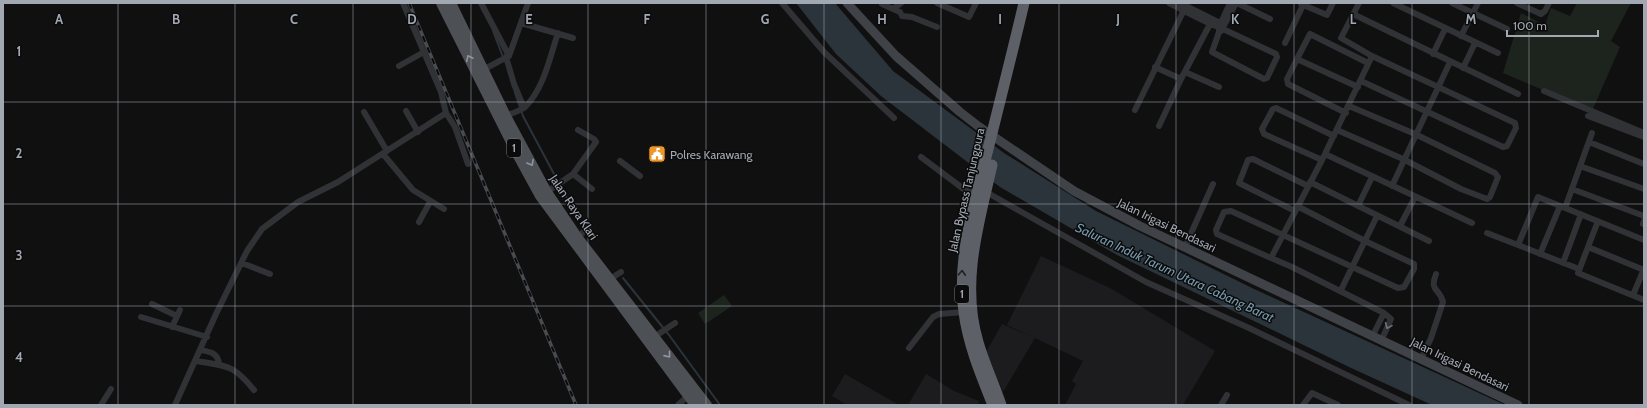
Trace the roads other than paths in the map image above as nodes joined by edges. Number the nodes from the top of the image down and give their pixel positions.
1 (403, 3) edge
2 (441, 3) edge
3 (451, 3) edge
4 (481, 3) edge
5 (528, 3) edge
6 (782, 3) edge
7 (847, 3) edge
8 (901, 3) edge
9 (937, 3) edge
10 (976, 3) edge
11 (1024, 3) edge
12 (1031, 3) edge
13 (1168, 3) edge
14 (1180, 3) edge
15 (1230, 3) edge
16 (1236, 3) edge
17 (1333, 3) edge
18 (1359, 3) edge
19 (1393, 3) edge
20 (1452, 3) edge
21 (1478, 3) edge
22 (1517, 3) edge
23 (1549, 3) edge
24 (882, 4) dead end
25 (1303, 4) edge
26 (893, 9) junction
27 (1185, 9) junction
28 (1473, 13) junction
29 (1353, 14) junction
30 (1270, 19) dead end
31 (521, 23) junction
32 (1210, 24) junction
33 (937, 27) dead end
34 (1220, 28) junction
35 (1445, 29) junction
36 (1507, 29) dead end
37 (558, 33) junction
38 (1461, 36) junction
39 (574, 38) dead end
40 (1342, 38) junction
41 (1285, 43) dead end
42 (1475, 43) junction
43 (1337, 46) junction
44 (424, 52) junction
45 (1498, 53) dead end
46 (1433, 54) junction
47 (1372, 56) junction
48 (507, 57) junction
49 (1297, 59) junction
50 (1368, 62) junction
51 (1450, 62) junction
52 (399, 66) dead end
53 (1155, 67) junction
54 (1463, 68) junction
55 (480, 71) junction
56 (1185, 72) junction
57 (1181, 79) junction
58 (1359, 84) junction
59 (1438, 86) junction
60 (1219, 87) dead end
61 (1544, 91) dead end
62 (1518, 94) dead end
63 (1349, 106) junction
64 (521, 109) junction
65 (1135, 110) dead end
66 (406, 111) dead end
67 (1426, 111) junction
68 (364, 112) dead end
69 (446, 113) junction
70 (1346, 113) junction
71 (506, 116) junction
72 (1588, 116) dead end
73 (894, 118) dead end
74 (1159, 126) dead end
75 (578, 130) dead end
76 (418, 132) junction
77 (995, 133) junction
78 (1335, 133) junction
79 (1644, 133) edge
80 (1415, 134) junction
81 (1592, 134) dead end
82 (1644, 137) edge
83 (1589, 142) junction
84 (385, 153) junction
85 (1325, 154) junction
86 (921, 157) dead end
87 (1404, 159) junction
88 (1322, 160) junction
89 (620, 161) dead end
90 (468, 164) dead end
91 (1644, 164) edge
92 (1580, 166) junction
93 (573, 174) junction
94 (640, 176) dead end
95 (1372, 177) junction
96 (1213, 184) dead end
97 (1309, 184) junction
98 (1392, 186) junction
99 (982, 188) junction
100 (592, 189) dead end
101 (1572, 189) junction
102 (1644, 189) edge
103 (547, 192) junction
104 (1415, 197) junction
105 (430, 202) junction
106 (1358, 206) junction
107 (1562, 207) junction
108 (1296, 208) junction
109 (444, 209) dead end
110 (1581, 214) junction
111 (1377, 216) junction
112 (1644, 216) edge
113 (419, 222) dead end
114 (1598, 222) junction
115 (1472, 223) dead end
116 (1400, 226) junction
117 (582, 233) junction
118 (1486, 233) dead end
119 (1283, 235) junction
120 (1644, 240) edge
121 (1365, 241) junction
122 (1429, 241) dead end
123 (1518, 245) junction
124 (1185, 247) junction
125 (1588, 247) junction
126 (1540, 254) junction
127 (1271, 258) junction
128 (242, 262) junction
129 (1562, 263) junction
130 (1352, 267) junction
131 (1579, 269) junction
132 (1644, 270) edge
133 (270, 274) dead end
134 (1436, 274) dead end
135 (613, 277) junction
136 (1341, 290) junction
137 (1633, 295) junction
138 (1644, 300) edge
139 (152, 304) dead end
140 (964, 312) junction
141 (1384, 313) junction
142 (141, 317) dead end
143 (672, 325) dead end
144 (172, 327) junction
145 (658, 334) junction
146 (207, 337) junction
147 (1378, 337) junction
148 (909, 348) dead end
149 (201, 350) junction
150 (1421, 359) junction
151 (196, 361) junction
152 (219, 363) junction
153 (111, 389) dead end
154 (254, 390) dead end
155 (698, 392) junction
156 (1228, 395) dead end
157 (687, 396) junction
158 (1330, 403) edge
159 (101, 405) edge
160 (175, 405) edge
161 (678, 405) edge
162 (695, 405) edge
163 (707, 405) edge
164 (993, 405) edge
165 (1001, 405) edge
166 (1222, 405) edge
167 (1303, 405) edge
168 (1338, 405) edge
169 (1409, 405) edge
170 (1518, 405) edge

1 - 44 street
55 -> 2 main road, Jalan Raya Klari / 1
3 - 55 main road, Jalan Raya Klari / 1
4 - 48 street
5 - 31 street
6 - 73 street
7 - 124 street, Jalan Irigasi Bendasari
8 - 26 street
9 - 10 street
11 - 77 highway, Jalan Bypass Tanjungpura / 1
12 - 77 highway, Jalan Bypass Tanjungpura / 1
13 - 27 street
14 - 27 street
15 - 34 street
16 - 30 street
16 - 34 street
17 - 25 street
18 - 29 street
19 - 35 street
20 - 28 street
21 - 28 street
22 - 23 street
24 - 26 street
25 - 41 street
26 - 33 street
27 - 32 street
27 - 34 street
27 - 53 street
28 - 36 street
28 - 38 street
29 - 40 street
29 - 46 street
31 - 37 street
31 - 48 street
32 - 34 street
32 - 56 street
34 - 34 street
35 - 38 street
35 - 46 street
37 - 39 street
37 - 64 street
38 - 42 street
40 - 43 street
40 - 47 street
42 - 45 street
42 - 54 street
43 - 49 street
43 - 50 street
44 - 52 street
44 - 69 street
46 - 51 street
47 - 50 street
47 - 59 street
48 - 55 street
48 - 64 street
49 - 58 street
49 - 70 street
50 - 58 street
51 - 54 street
51 - 59 street
53 - 57 street
53 - 65 street
54 - 62 street
55 - 71 main road, Jalan Raya Klari / 1
55 - 117 main road, Jalan Raya Klari / 1
56 - 57 street
56 - 60 street
57 - 74 street
58 - 63 street
58 - 67 street
59 - 67 street
59 - 67 street
61 - 79 street
63 - 70 street
63 - 80 street
64 - 71 street
66 - 76 street
67 - 80 street
68 - 84 street
69 - 76 street
69 - 90 street
70 - 78 street
71 -> 103 main road, Jalan Raya Klari / 1
72 - 82 street
75 - 93 street
76 - 84 street
77 - 99 highway, Jalan Bypass Tanjungpura / 1
78 - 85 street
78 - 87 street
78 - 88 street
80 - 87 street
80 - 87 street
81 - 83 street
83 - 91 street
83 - 92 street
84 - 105 street
84 - 128 street
85 - 88 street
85 - 95 street
86 - 99 street
87 - 98 street
88 - 97 street
89 - 94 street
92 - 101 street
92 - 102 street
93 - 100 street
93 - 103 street
95 - 98 street
95 - 106 street
96 - 124 street
97 - 106 street
97 - 108 street
97 - 108 street
98 - 104 street
140 -> 99 highway, Jalan Bypass Tanjungpura / 1
99 - 165 highway, Jalan Bypass Tanjungpura / 1
99 - 169 street
101 - 107 street
101 - 112 street
103 - 117 main road, Jalan Raya Klari / 1
104 - 115 street
104 - 116 street
105 - 109 street
105 - 113 street
106 - 111 street
107 - 110 street
107 - 123 street
107 - 126 street
108 - 119 street
108 - 121 street
110 - 114 street
110 - 129 street
111 - 116 street
111 - 121 street
114 - 120 street
114 - 125 street
116 - 122 street
117 - 135 main road, Jalan Raya Klari / 1
118 - 123 street
119 - 127 street
119 - 127 street
119 - 130 street
121 - 130 street
121 - 130 street
123 - 126 street
124 - 147 street, Jalan Irigasi Bendasari
125 - 131 street
125 - 132 street
126 - 129 street
127 - 136 street
128 - 133 street
128 - 146 street
129 - 131 street
130 - 136 street
131 - 137 street
132 - 137 street
134 - 150 street
135 - 145 main road, Jalan Raya Klari / 1
135 - 157 main road, Jalan Raya Klari / 1
136 - 141 street
137 - 138 street
139 - 144 street
140 - 148 street
140 - 164 highway, Jalan Bypass Tanjungpura / 1
141 - 147 street
141 -> 147 street
142 - 144 street
143 - 145 street
144 - 146 street
145 -> 155 main road, Jalan Raya Klari / 1
146 - 149 street
147 - 150 street, Jalan Irigasi Bendasari
149 - 151 street
149 - 152 street
150 - 170 street, Jalan Irigasi Bendasari
151 - 152 street
151 - 160 street
152 - 154 street
153 - 159 street
155 - 157 street
155 - 163 main road, Jalan Raya Klari / 1
156 - 166 street
157 - 161 street
157 - 162 main road, Jalan Raya Klari / 1
158 - 167 street
158 - 168 street

